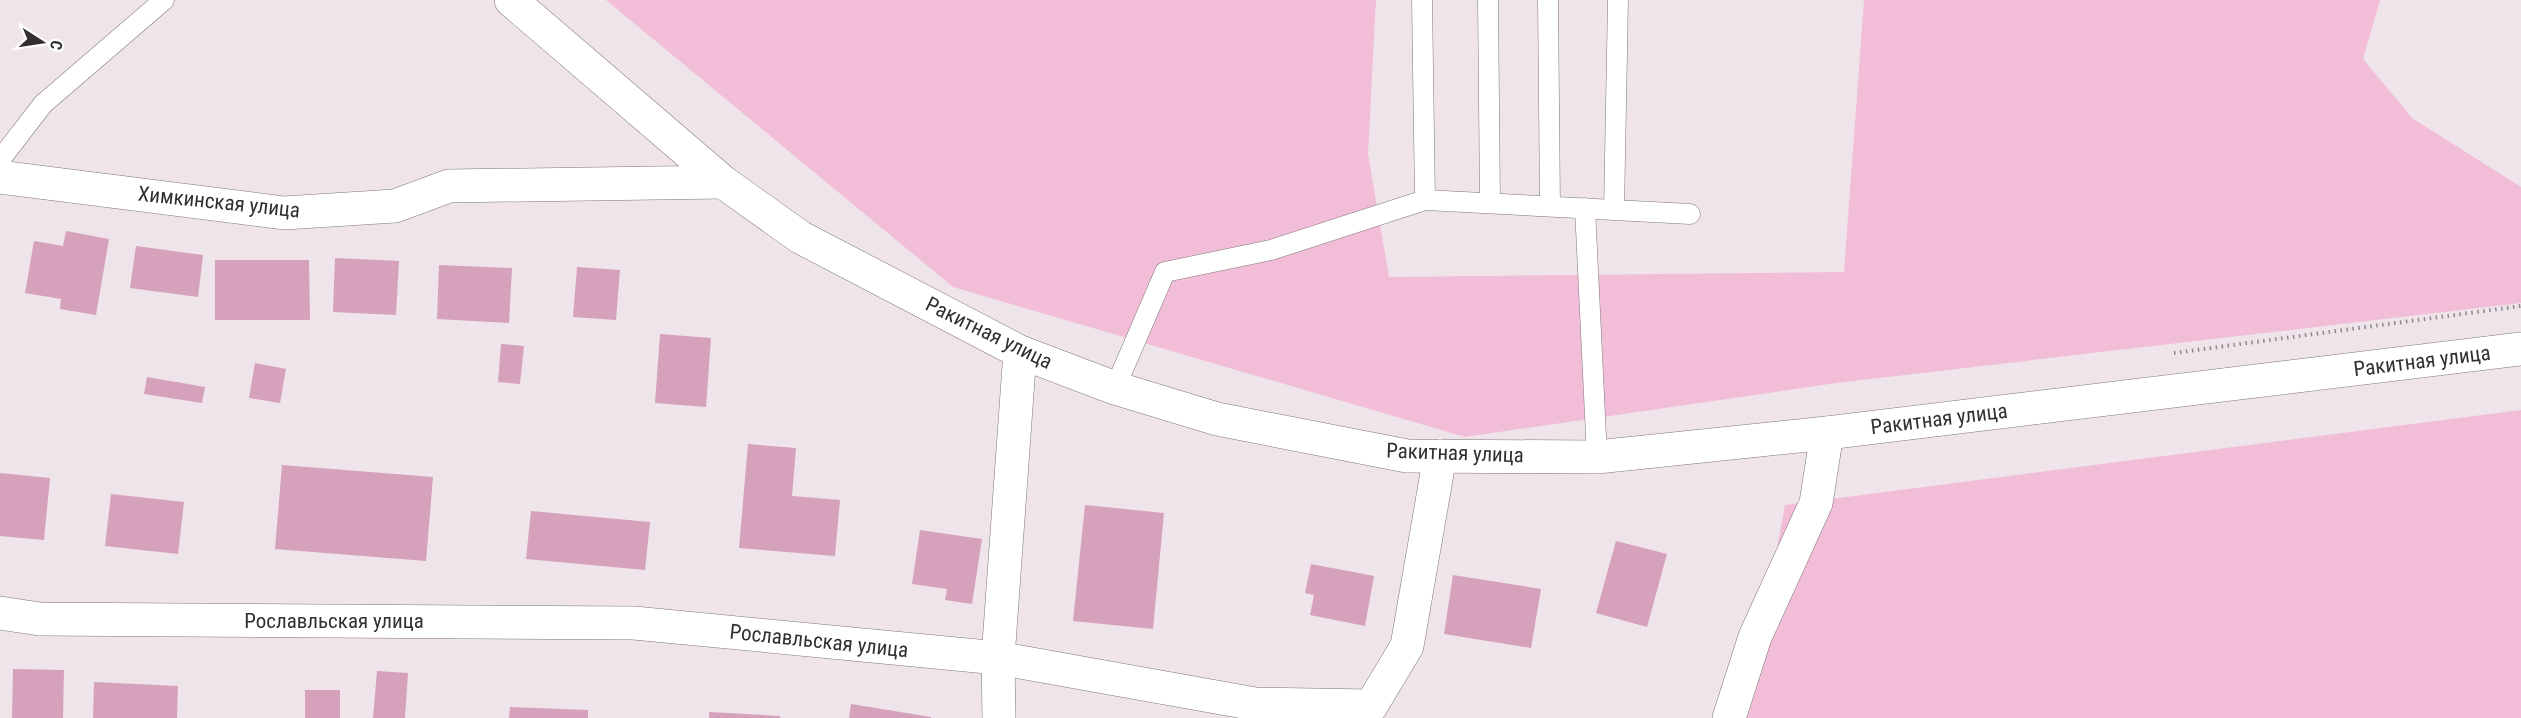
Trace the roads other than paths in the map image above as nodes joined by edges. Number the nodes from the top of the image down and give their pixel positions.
1 (164, 0) edge
2 (511, 0) edge
3 (1422, 0) edge
4 (1488, 0) edge
5 (1548, 0) edge
6 (1618, 0) edge
7 (0, 160) edge
8 (0, 177) edge
9 (723, 182) junction
10 (1425, 200) junction
11 (1490, 203) junction
12 (1550, 206) junction
13 (1585, 208) junction
14 (1614, 210) junction
15 (1690, 214) dead end
16 (2521, 349) edge
17 (1020, 352) junction
18 (1115, 388) junction
19 (1827, 433) junction
20 (1440, 456) junction
21 (1597, 457) junction
22 (0, 613) edge
23 (998, 658) junction
24 (999, 718) edge
25 (1729, 718) edge

1 - 7 lane
2 - 9 street, Ракитная улица
3 - 10 lane
4 - 11 lane
5 - 12 lane
6 - 14 lane
8 - 9 street, Химкинская улица
9 - 17 street, Ракитная улица
10 - 11 lane
10 - 18 lane
11 - 12 lane
12 - 13 lane
13 - 14 lane
13 - 21 lane
14 - 15 lane
16 - 19 street, Ракитная улица
17 - 18 street, Ракитная улица
17 - 23 street
18 - 20 street, Ракитная улица
19 - 21 street, Ракитная улица
19 - 25 street
20 - 21 street, Ракитная улица
20 - 23 street, Рославльская улица
22 - 23 street, Рославльская улица
23 - 24 street

